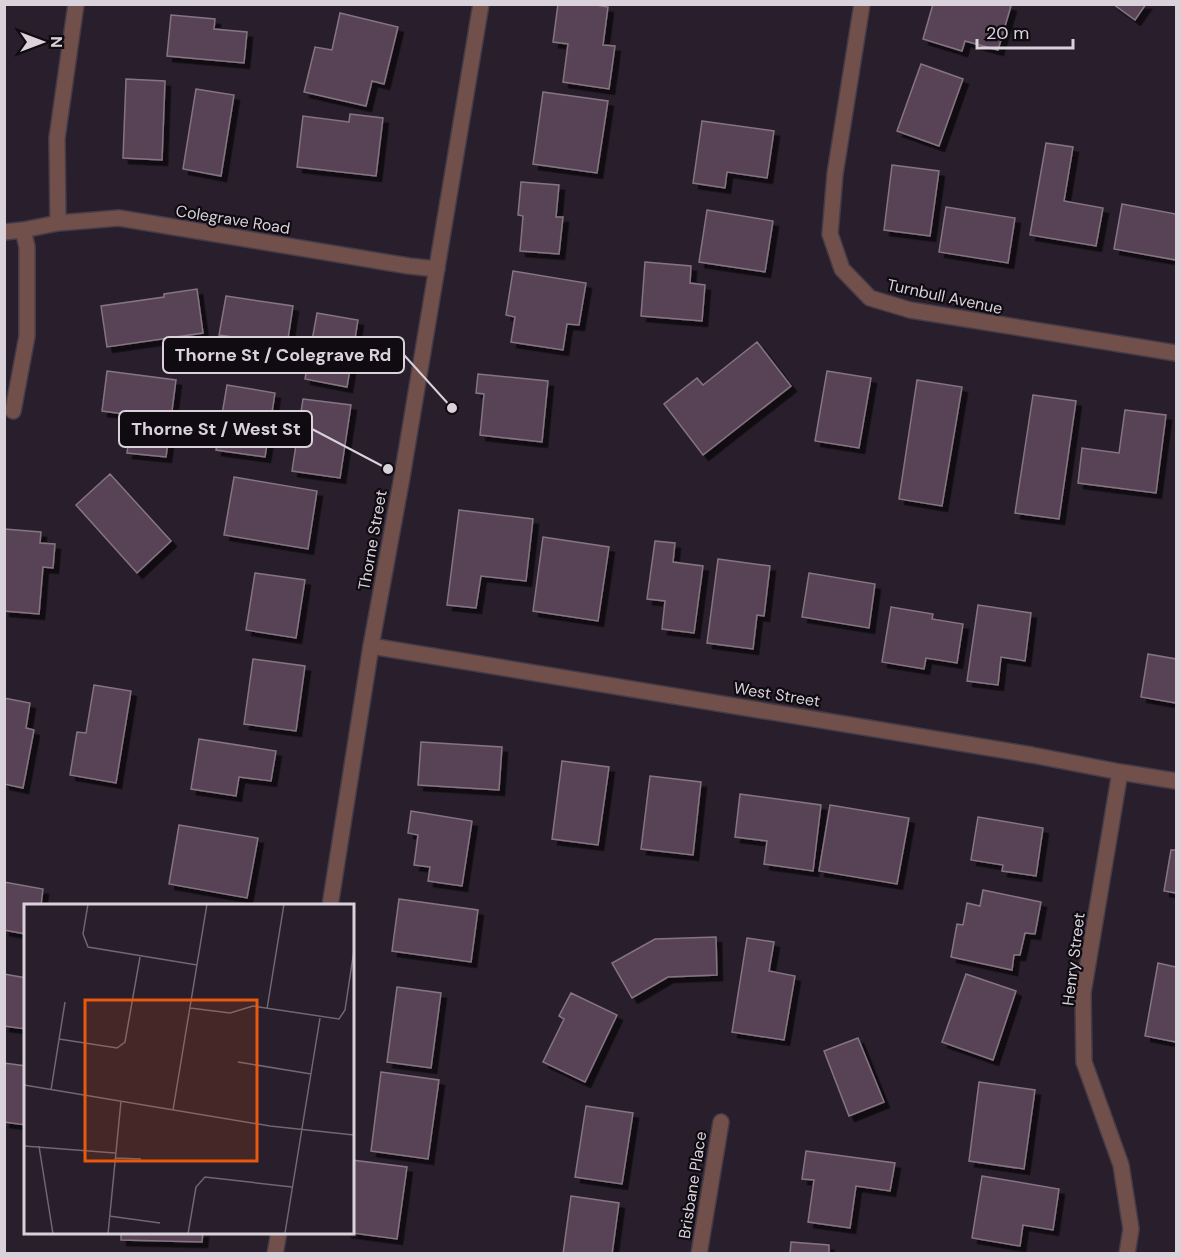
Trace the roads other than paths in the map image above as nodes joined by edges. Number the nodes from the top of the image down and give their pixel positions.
1 (76, 4) edge
2 (481, 4) edge
3 (862, 4) edge
4 (58, 223) junction
5 (23, 230) junction
6 (4, 232) edge
7 (437, 269) junction
8 (1176, 353) edge
9 (13, 411) dead end
10 (371, 646) junction
11 (1120, 772) junction
12 (1176, 781) edge
13 (330, 904) edge
14 (721, 1122) dead end
15 (279, 1234) edge
16 (275, 1254) edge
17 (699, 1254) edge
18 (1127, 1254) edge

1 - 4 street
2 - 7 street, Thorne Street
3 - 8 street, Turnbull Avenue
4 - 5 street, Colegrave Road
4 - 7 street, Colegrave Road
5 - 6 street, Colegrave Road
5 - 9 street
7 - 10 street, Thorne Street
10 - 11 street, West Street
10 - 13 street, Thorne Street
11 - 12 street, West Street
11 - 18 street, Henry Street
14 - 17 street, Brisbane Place
15 - 16 street

